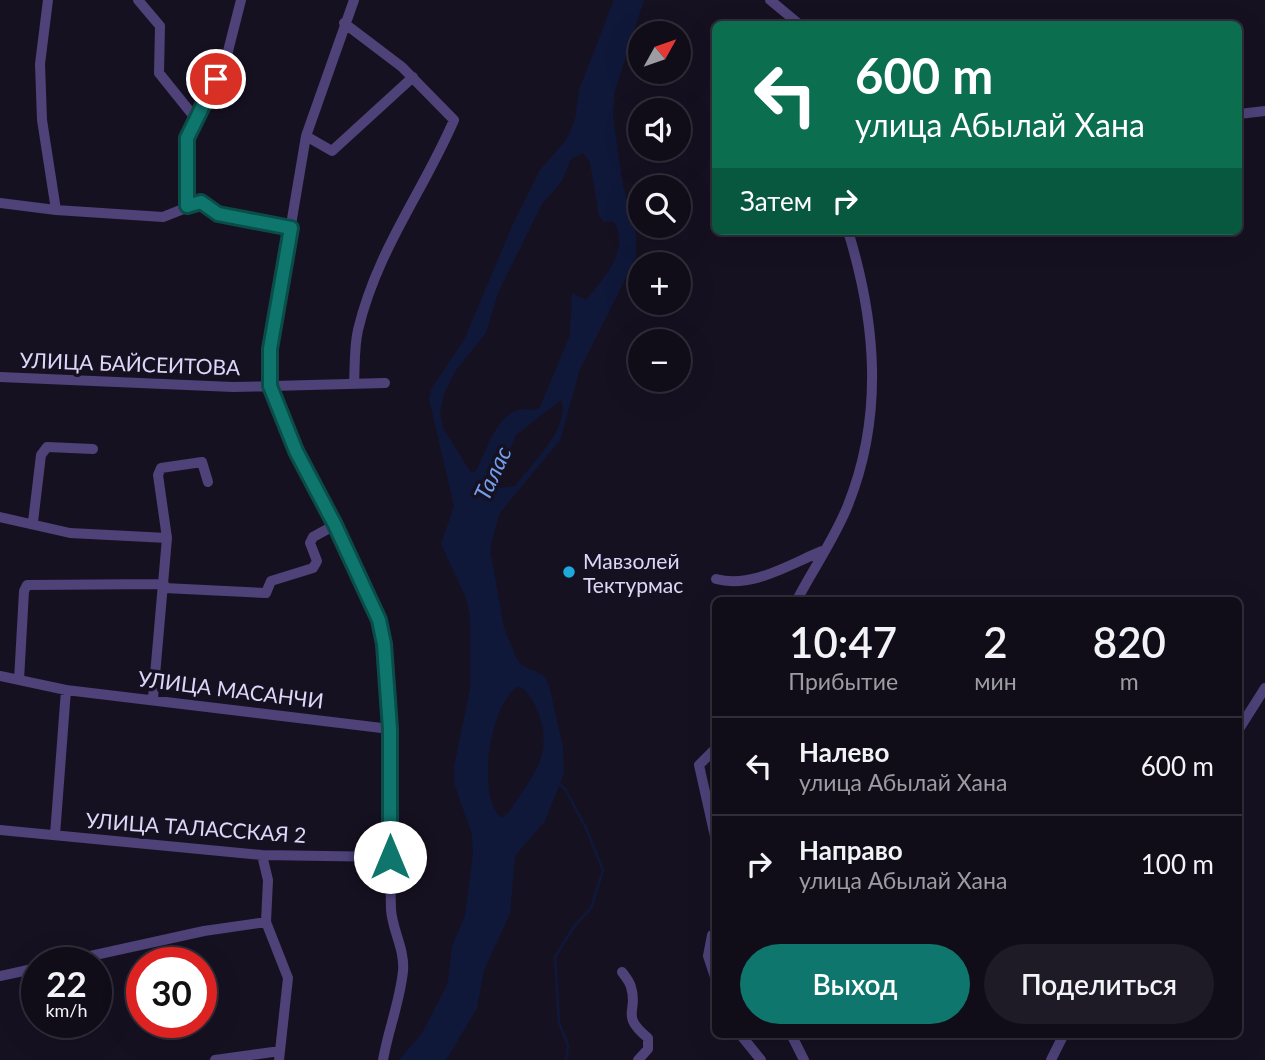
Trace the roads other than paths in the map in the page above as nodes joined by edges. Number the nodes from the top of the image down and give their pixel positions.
1 (48, 0) edge
2 (138, 0) edge
3 (241, 0) edge
4 (354, 0) edge
5 (770, 0) edge
6 (792, 21) edge
7 (344, 23) junction
8 (413, 77) junction
9 (1265, 111) edge
10 (1242, 114) edge
11 (196, 119) junction
12 (306, 136) junction
13 (0, 203) edge
14 (187, 206) junction
15 (56, 210) junction
16 (291, 228) junction
17 (849, 235) edge
18 (0, 377) edge
19 (385, 383) dead end
20 (354, 384) junction
21 (270, 386) junction
22 (93, 449) dead end
23 (208, 482) dead end
24 (0, 517) edge
25 (33, 522) junction
26 (335, 525) junction
27 (167, 538) junction
28 (822, 551) junction
29 (716, 579) dead end
30 (164, 586) junction
31 (799, 597) edge
32 (0, 676) edge
33 (19, 680) junction
34 (1265, 688) edge
35 (66, 690) junction
36 (153, 698) junction
37 (1242, 724) edge
38 (390, 729) junction
39 (712, 752) edge
40 (712, 823) edge
41 (0, 830) edge
42 (55, 835) junction
43 (262, 855) junction
44 (390, 857) junction
45 (267, 922) junction
46 (712, 935) edge
47 (112, 951) edge
48 (712, 968) edge
49 (21, 971) edge
50 (622, 972) dead end
51 (0, 976) edge
52 (743, 1038) edge
53 (793, 1038) edge
54 (1062, 1038) edge
55 (280, 1056) edge
56 (215, 1060) edge
57 (383, 1060) edge
58 (638, 1060) edge
59 (761, 1060) edge
60 (804, 1060) edge
61 (1051, 1060) edge

1 - 15 street
2 - 11 street
3 - 11 street
4 - 7 street
5 - 6 street
7 - 8 street
7 - 12 street
8 - 12 street
8 - 20 street
9 - 10 street
11 - 14 street
12 - 16 street
13 - 15 street
14 - 15 street
14 - 16 street
16 - 21 street
17 - 28 street
18 - 21 street, УЛИЦА БАЙСЕИТОВА
19 - 20 street, УЛИЦА БАЙСЕИТОВА
20 - 21 street, УЛИЦА БАЙСЕИТОВА
21 - 26 street
22 - 25 street
23 - 27 street
24 - 25 street
25 - 27 street
26 - 30 street
26 - 38 street
27 - 30 street
28 - 29 street
28 - 31 street
30 - 33 street
30 - 36 street
32 - 33 street, УЛИЦА МАСАНЧИ
33 - 35 street, УЛИЦА МАСАНЧИ
34 - 37 street
35 - 36 street, УЛИЦА МАСАНЧИ
35 - 42 street
36 - 38 street, УЛИЦА МАСАНЧИ
38 - 44 street
39 - 40 street
41 - 42 street, УЛИЦА ТАЛАССКАЯ 2
42 - 43 street, УЛИЦА ТАЛАССКАЯ 2
43 - 44 street, УЛИЦА ТАЛАССКАЯ 2
43 - 45 street
44 - 57 street
45 - 47 street
45 - 55 street
46 - 48 street
49 - 51 street
50 - 58 street
52 - 59 street
53 - 60 street
54 - 61 street
55 - 56 street

